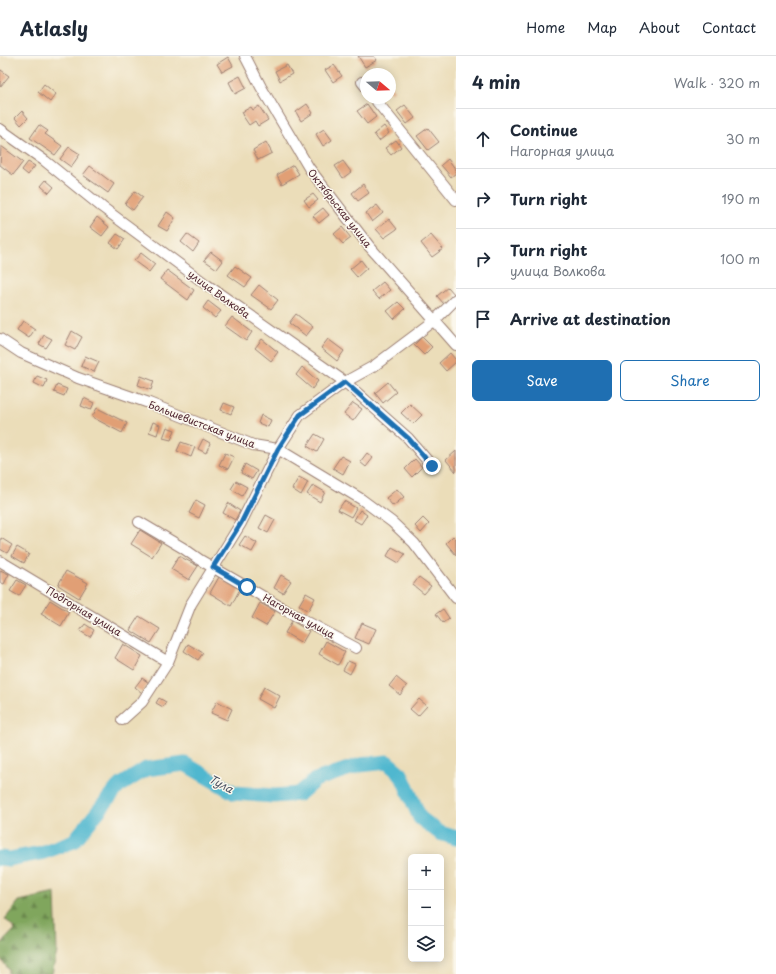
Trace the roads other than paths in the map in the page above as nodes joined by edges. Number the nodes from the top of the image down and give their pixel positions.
1 (245, 56) edge
2 (379, 104) edge
3 (0, 129) edge
4 (456, 200) edge
5 (456, 299) edge
6 (434, 321) junction
7 (0, 339) edge
8 (456, 344) edge
9 (345, 382) junction
10 (278, 449) junction
11 (432, 466) dead end
12 (139, 522) dead end
13 (0, 561) edge
14 (213, 567) junction
15 (456, 598) edge
16 (356, 648) dead end
17 (168, 662) junction
18 (122, 720) dead end

1 - 6 street, Октябрьская улица
2 - 4 street
3 - 9 street, улица Волкова
5 - 6 street
6 - 8 street, Октябрьская улица
6 - 9 street
7 - 10 street, Большевистская улица
9 - 10 street
9 - 11 street, улица Волкова
10 - 14 street
10 - 15 street, Большевистская улица
12 - 14 street, Нагорная улица
13 - 17 street, Подгорная улица
14 - 16 street, Нагорная улица
14 - 17 street
17 - 18 street

